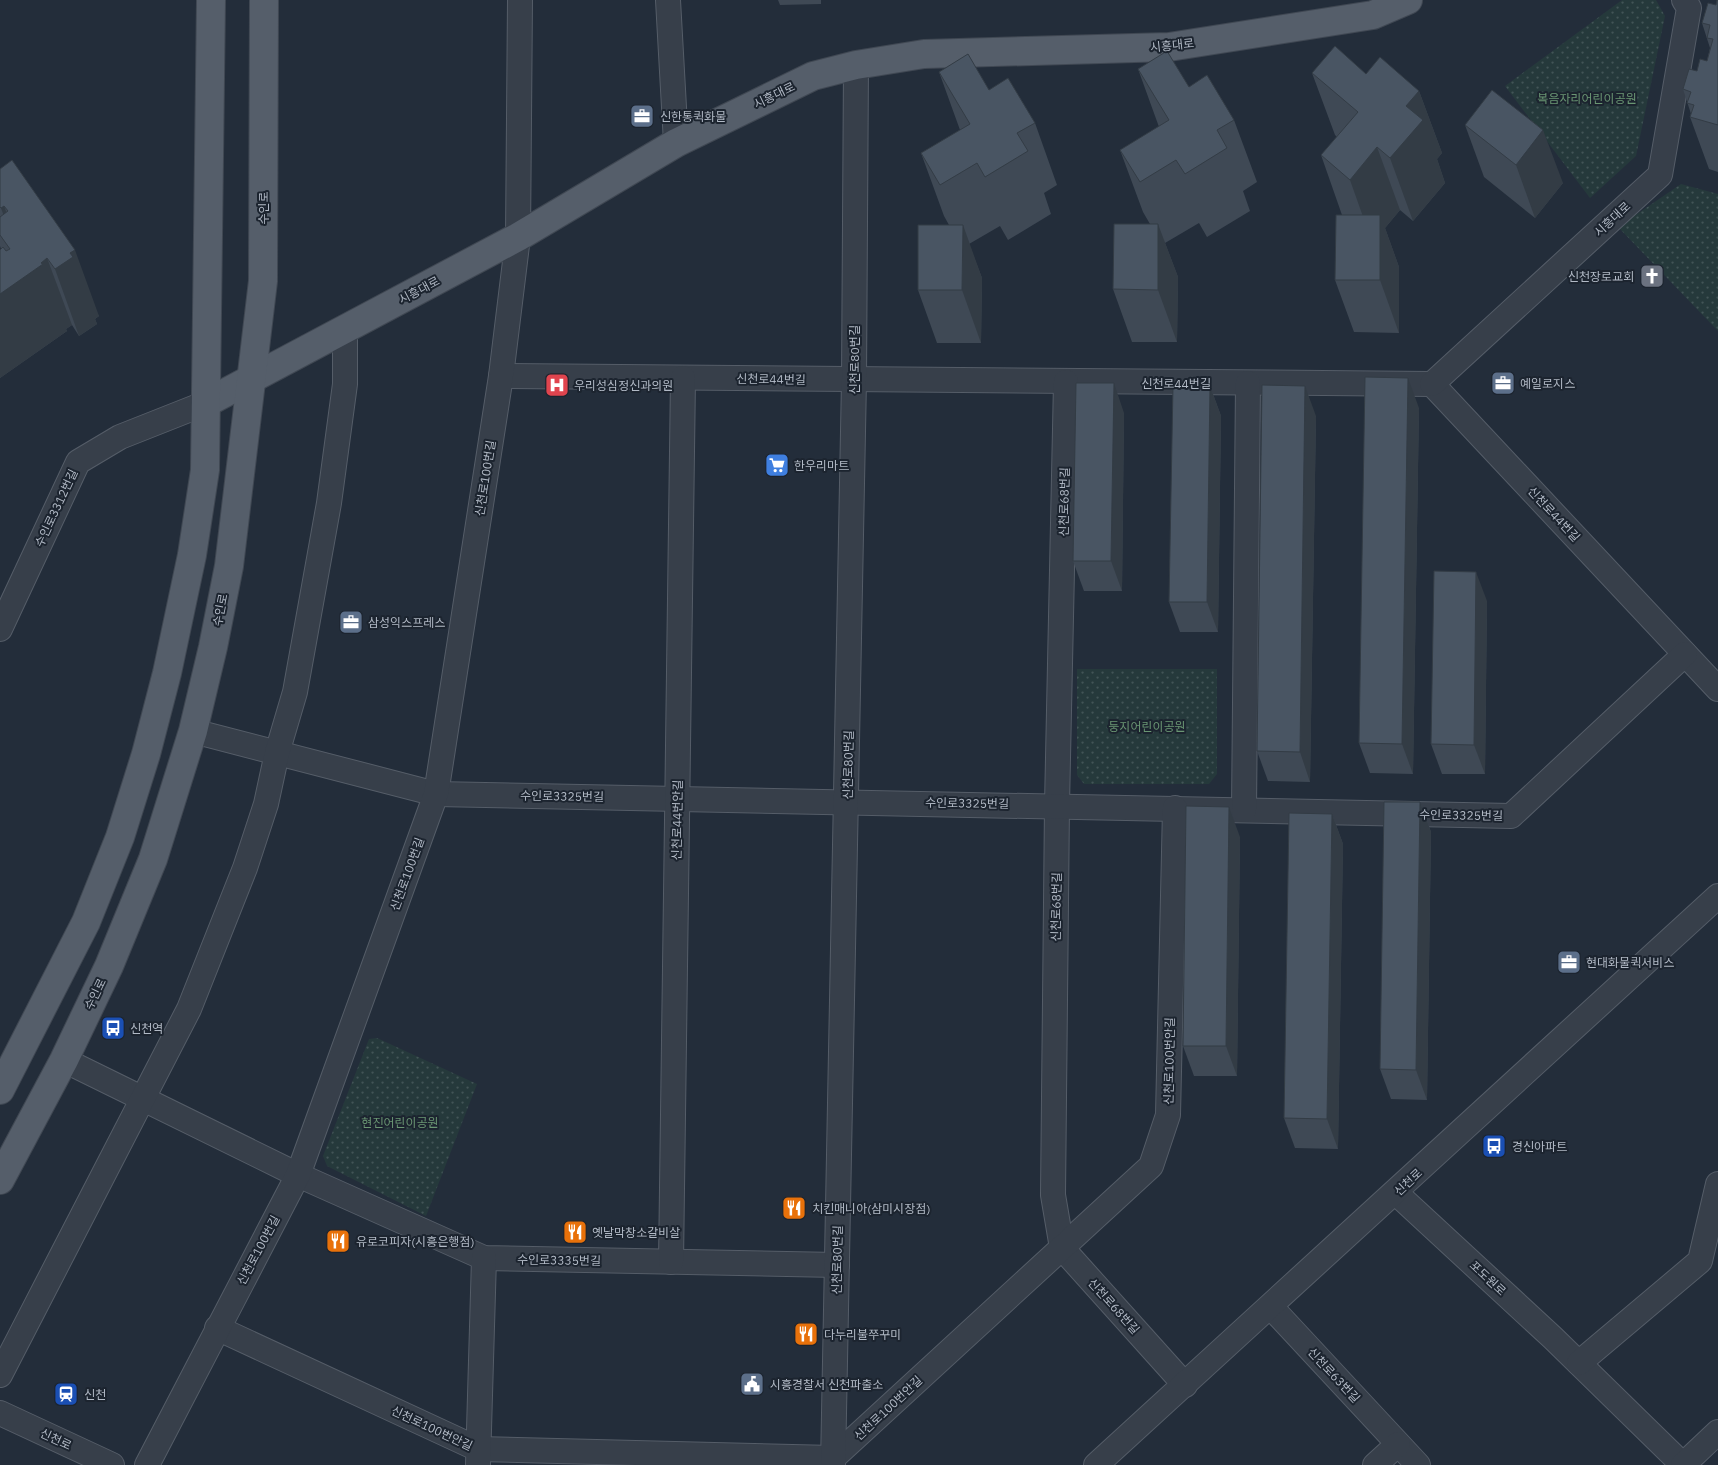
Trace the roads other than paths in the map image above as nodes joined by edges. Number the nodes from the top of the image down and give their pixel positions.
1 (211, 0) edge
2 (264, 0) edge
3 (520, 0) edge
4 (668, 0) edge
5 (1408, 0) edge
6 (1684, 0) edge
7 (856, 64) junction
8 (676, 143) junction
9 (518, 237) junction
10 (345, 330) junction
11 (501, 376) junction
12 (682, 378) junction
13 (250, 380) junction
14 (854, 380) junction
15 (1066, 382) junction
16 (1248, 383) junction
17 (1432, 384) junction
18 (206, 403) junction
19 (0, 629) edge
20 (1685, 654) junction
21 (1718, 689) edge
22 (193, 731) junction
23 (277, 753) junction
24 (436, 794) junction
25 (677, 798) junction
26 (848, 801) junction
27 (1057, 805) junction
28 (1175, 808) junction
29 (1244, 810) junction
30 (1718, 896) edge
31 (64, 1060) junction
32 (0, 1090) edge
33 (144, 1099) junction
34 (298, 1175) junction
35 (0, 1180) edge
36 (1718, 1184) edge
37 (1396, 1193) junction
38 (1062, 1248) junction
39 (484, 1258) junction
40 (670, 1262) junction
41 (837, 1265) junction
42 (1270, 1307) junction
43 (217, 1328) junction
44 (1579, 1363) junction
45 (0, 1375) edge
46 (1185, 1385) junction
47 (0, 1413) edge
48 (1718, 1432) edge
49 (1398, 1444) junction
50 (478, 1457) edge
51 (833, 1462) edge
52 (112, 1465) edge
53 (146, 1465) edge
54 (1096, 1465) edge
55 (1375, 1465) edge
56 (1418, 1465) edge
57 (1683, 1465) edge

1 - 18 main road
2 - 13 main road, 수인로
3 - 9 street, 신천로100번길
4 - 8 street
5 - 7 main road, 시흥대로
6 - 17 street, 시흥대로
7 - 8 main road, 시흥대로
7 - 14 street, 신천로80번길
8 - 9 main road, 시흥대로
9 - 10 main road, 시흥대로
9 - 11 street, 신천로100번길
10 - 13 main road, 시흥대로
10 - 23 street
11 - 12 street, 신천로44번길
11 - 24 street, 신천로100번길
12 - 14 street, 신천로44번길
12 - 25 street, 신천로44번안길
13 - 18 main road, 시흥대로
13 - 22 main road, 수인로
14 - 15 street, 신천로44번길
14 - 26 street, 신천로80번길
15 - 16 street, 신천로44번길
15 - 27 street, 신천로68번길
16 - 17 street, 신천로44번길
16 - 29 street
17 - 20 street, 신천로44번길
18 - 19 street, 수인로3312번길
18 - 32 main road
20 - 21 street, 신천로44번길
20 - 29 street, 수인로3325번길
22 - 23 street, 수인로3325번길
22 - 31 main road, 수인로
23 - 24 street, 수인로3325번길
23 - 33 street
24 - 25 street, 수인로3325번길
24 - 34 street, 신천로100번길
25 - 26 street, 수인로3325번길
25 - 40 street, 신천로44번안길
26 - 27 street, 수인로3325번길
26 - 41 street, 신천로80번길
27 - 28 street, 수인로3325번길
27 - 38 street, 신천로68번길
28 - 29 street, 수인로3325번길
28 - 38 street, 신천로100번안길
30 - 37 street, 신천로
31 - 33 street, 수인로3335번길
31 - 35 main road, 수인로
33 - 34 street, 수인로3335번길
33 - 45 street
34 - 39 street, 수인로3335번길
34 - 43 street, 신천로100번길
36 - 44 street
37 - 42 street, 신천로
37 - 44 street, 포도원로
38 - 46 street, 신천로68번길
38 - 51 street, 신천로100번안길
39 - 40 street, 수인로3335번길
39 - 50 street
40 - 41 street, 수인로3335번길
41 - 51 street, 신천로80번길
42 - 46 street, 신천로
42 - 49 street, 신천로63번길
43 - 50 street, 신천로100번안길
43 - 53 street, 신천로100번길
44 - 57 street, 포도원로
46 - 54 street, 신천로
47 - 52 street, 신천로
48 - 57 street
49 - 55 street
49 - 56 street, 신천로63번길
50 - 51 street, 신천로100번안길

